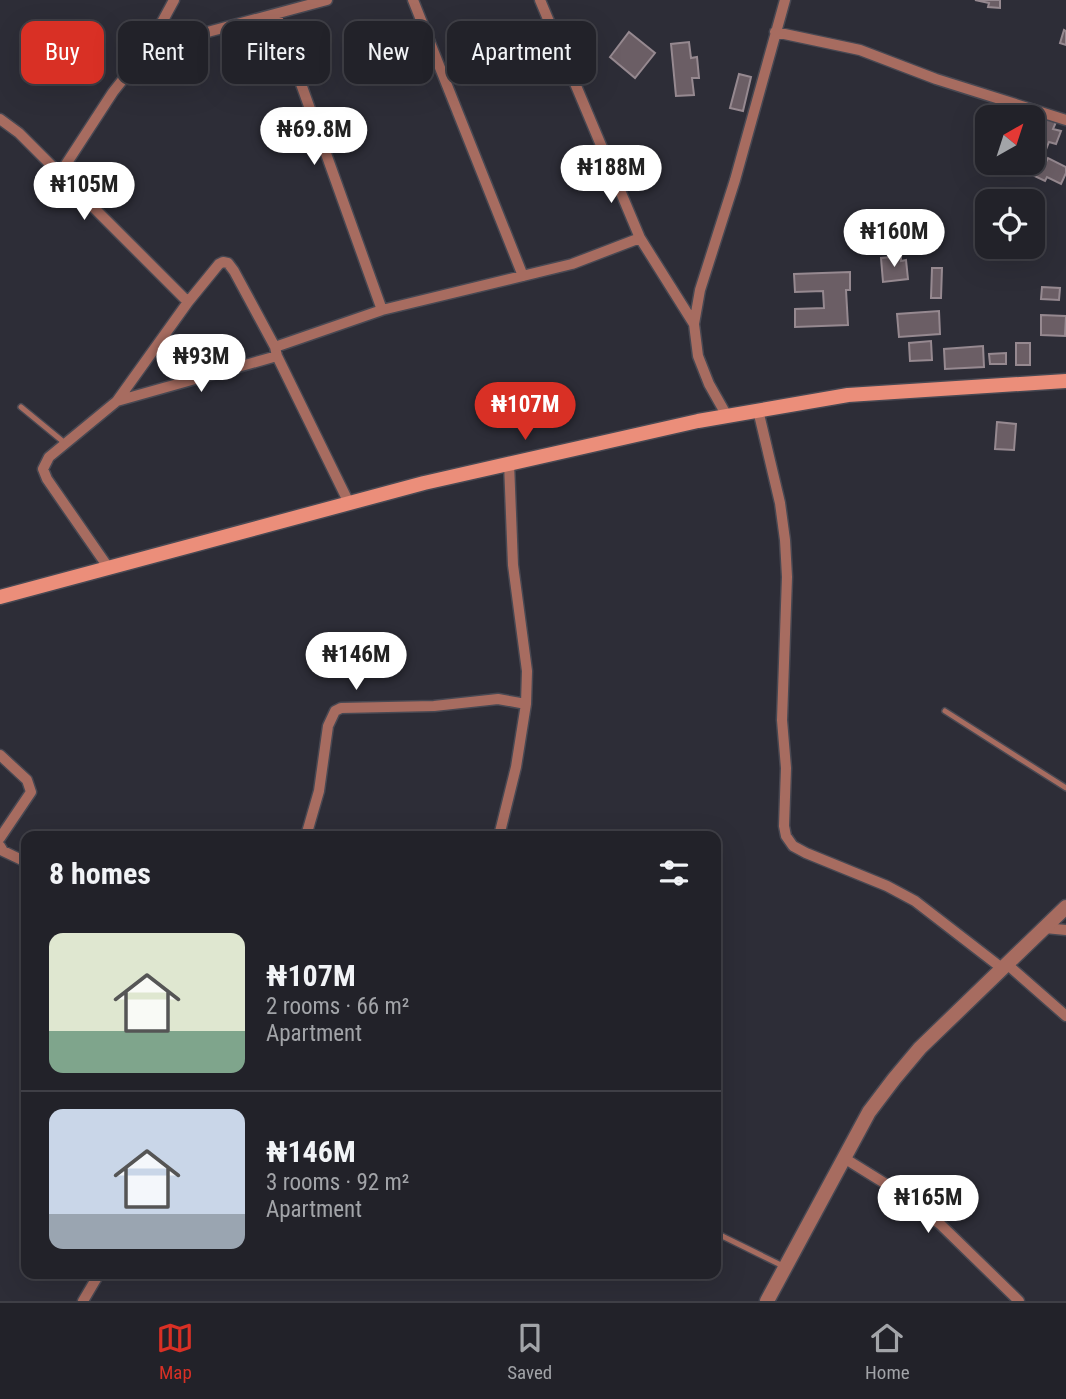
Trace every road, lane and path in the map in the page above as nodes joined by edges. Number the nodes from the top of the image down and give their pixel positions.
1 (174, 0) edge
2 (327, 0) edge
3 (413, 0) edge
4 (540, 0) edge
5 (785, 0) edge
6 (275, 14) junction
7 (163, 21) edge
8 (208, 32) edge
9 (775, 32) junction
10 (119, 84) edge
11 (0, 119) edge
12 (1066, 120) edge
13 (59, 175) junction
14 (640, 238) junction
15 (523, 276) junction
16 (188, 302) junction
17 (382, 310) junction
18 (694, 324) junction
19 (276, 352) junction
20 (1066, 381) edge
21 (117, 401) junction
22 (21, 407) dead end
23 (758, 410) junction
24 (727, 416) junction
25 (66, 444) junction
26 (509, 463) junction
27 (349, 503) junction
28 (108, 567) junction
29 (0, 597) edge
30 (526, 704) junction
31 (945, 711) dead end
32 (0, 755) edge
33 (1066, 789) edge
34 (307, 831) edge
35 (500, 831) edge
36 (0, 838) edge
37 (0, 846) edge
38 (21, 860) edge
39 (1066, 907) edge
40 (1045, 929) junction
41 (1066, 930) edge
42 (1006, 967) junction
43 (1066, 1016) edge
44 (844, 1158) junction
45 (721, 1235) edge
46 (785, 1267) junction
47 (96, 1279) edge
48 (83, 1301) edge
49 (766, 1301) edge
50 (1019, 1301) edge

1 - 7 street
2 - 6 street
3 - 15 street
4 - 14 street
5 - 9 street
6 - 8 street
6 - 17 street
9 - 12 street
9 - 18 street
10 - 13 street
11 - 13 street
13 - 16 street
14 - 15 street
14 - 18 street
15 - 17 street
16 - 19 street
16 - 21 street
17 - 19 street
18 - 24 street
19 - 21 street
19 - 27 street
20 - 23 main road
21 - 25 street
22 - 25 lane
23 - 24 main road
23 - 42 street
24 - 26 main road
25 - 28 street
26 - 27 main road
26 - 30 street
27 - 28 main road
28 - 29 main road
30 - 34 street
30 - 35 street
31 - 33 lane
32 - 36 street
37 - 38 street
39 - 40 street
40 - 41 street
40 - 42 street
42 - 43 street
42 - 44 street
44 - 46 street
44 - 50 street
45 - 46 lane
46 - 49 street
47 - 48 street

